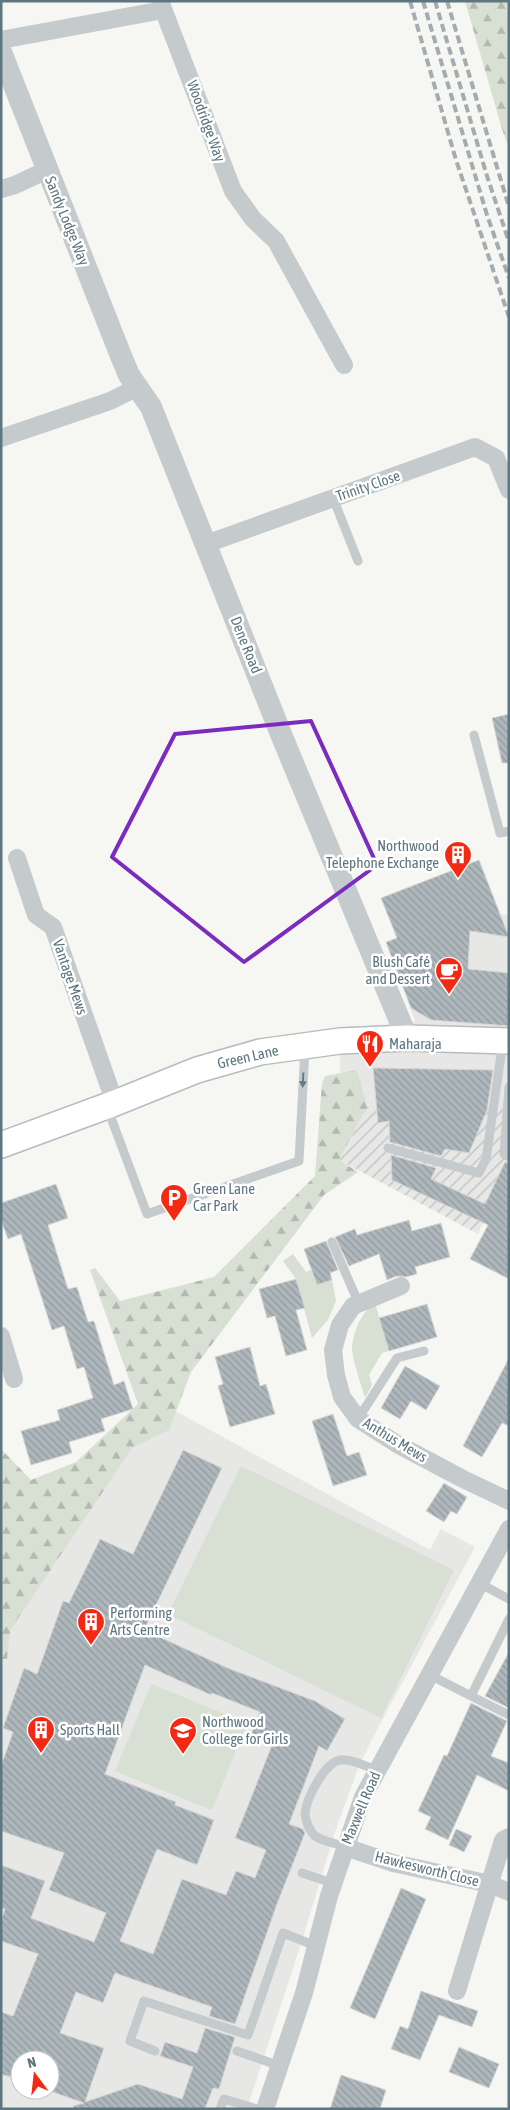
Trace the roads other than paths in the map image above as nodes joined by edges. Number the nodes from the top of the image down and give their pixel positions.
1 (161, 6) edge
2 (1, 40) edge
3 (1, 52) edge
4 (47, 170) junction
5 (1, 189) edge
6 (344, 365) dead end
7 (138, 387) junction
8 (1, 438) edge
9 (509, 490) edge
10 (333, 498) junction
11 (206, 544) junction
12 (358, 561) dead end
13 (474, 735) dead end
14 (509, 831) edge
15 (17, 858) dead end
16 (407, 1038) junction
17 (506, 1041) edge
18 (305, 1046) junction
19 (509, 1087) edge
20 (111, 1105) junction
21 (1, 1145) edge
22 (388, 1148) dead end
23 (509, 1157) edge
24 (332, 1242) dead end
25 (402, 1286) dead end
26 (359, 1304) junction
27 (1, 1336) edge
28 (424, 1351) dead end
29 (14, 1379) dead end
30 (358, 1418) junction
31 (509, 1501) edge
32 (509, 1529) edge
33 (479, 1583) junction
34 (509, 1600) edge
35 (509, 1619) edge
36 (428, 1674) junction
37 (471, 1696) junction
38 (509, 1715) edge
39 (377, 1770) junction
40 (509, 1837) edge
41 (345, 1847) junction
42 (302, 1873) dead end
43 (332, 1884) junction
44 (490, 1884) junction
45 (509, 1892) edge
46 (316, 1946) junction
47 (456, 1991) dead end
48 (155, 2051) dead end
49 (237, 2051) dead end
50 (280, 2066) junction
51 (220, 2109) edge
52 (257, 2109) edge
53 (265, 2109) edge

1 - 2 street, Woodridge Way
1 - 6 street, Woodridge Way
3 - 4 street, Sandy Lodge Way
4 - 5 street
4 - 7 street, Sandy Lodge Way
7 - 8 street
7 - 11 street, Dene Road
9 - 10 street, Trinity Close
10 - 11 street, Trinity Close
10 - 12 lane
11 - 16 street, Dene Road
13 - 14 lane
15 - 20 street, Vantage Mews
16 - 17 main road, Green Lane
16 - 18 main road, Green Lane
17 - 22 lane
18 - 20 main road, Green Lane
18 -> 20 lane
19 - 23 lane
20 - 21 main road, Green Lane
24 - 26 lane
25 - 26 street, Anthus Mews
26 - 30 street, Anthus Mews
27 - 29 street
28 - 30 lane
30 - 31 street, Anthus Mews
32 - 33 street, Maxwell Road
33 - 34 lane
33 - 36 street, Maxwell Road
35 - 37 lane
36 - 37 lane
36 - 39 street, Maxwell Road
37 - 38 lane
39 - 41 street, Maxwell Road
39 - 41 lane
40 - 44 street
41 - 43 street, Maxwell Road
41 - 44 street, Hawkesworth Close
42 - 43 lane
43 - 46 street, Maxwell Road
44 - 45 street, Hawkesworth Close
44 - 47 street
46 - 48 lane
46 - 50 street, Maxwell Road
49 - 50 lane
50 - 53 street, Maxwell Road
51 - 52 lane

